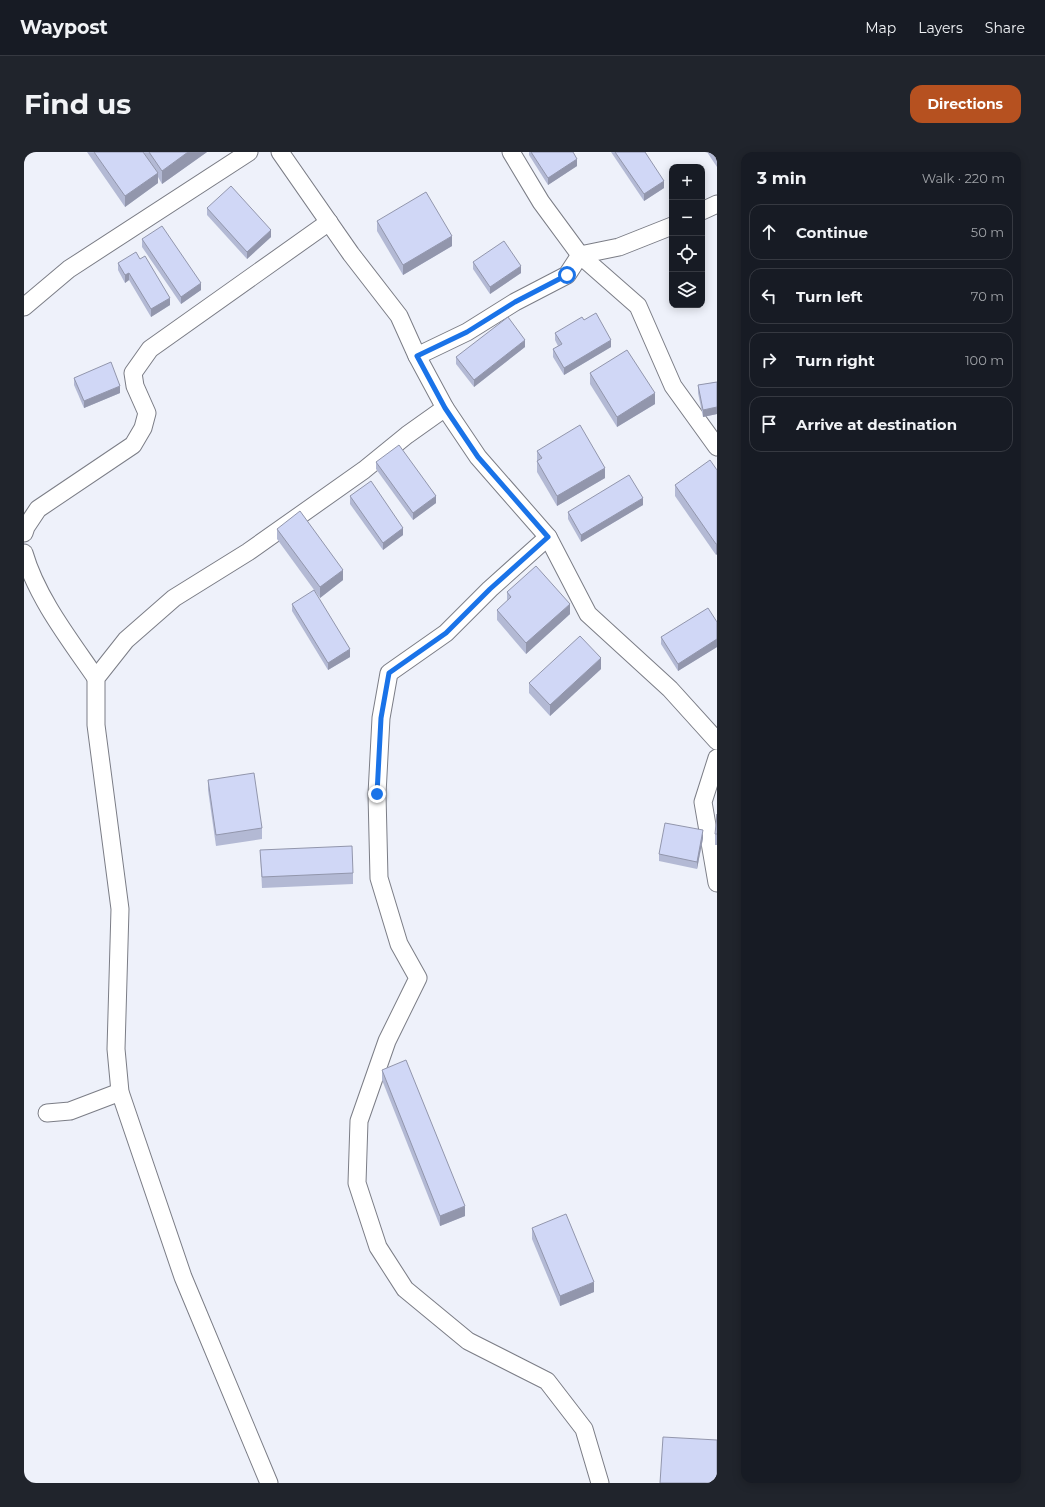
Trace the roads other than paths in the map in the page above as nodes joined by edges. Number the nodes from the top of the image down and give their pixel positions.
1 (249, 152) edge
2 (280, 152) edge
3 (511, 152) edge
4 (717, 204) edge
5 (705, 210) edge
6 (329, 222) junction
7 (669, 227) edge
8 (580, 255) junction
9 (24, 307) edge
10 (417, 356) junction
11 (445, 408) junction
12 (717, 447) edge
13 (24, 533) edge
14 (548, 537) junction
15 (24, 553) edge
16 (96, 678) junction
17 (717, 741) edge
18 (717, 758) edge
19 (717, 883) edge
20 (120, 1092) junction
21 (47, 1113) dead end
22 (269, 1483) edge
23 (600, 1483) edge

1 - 9 street
2 - 6 street
3 - 8 street
4 - 5 street
6 - 10 street
6 - 13 street
7 - 8 street
8 - 10 street
8 - 12 street
10 - 11 street
11 - 14 street
11 - 16 street
14 - 17 street
14 - 23 street
15 - 16 street
16 - 20 street
18 - 19 street
20 - 21 street
20 - 22 street

